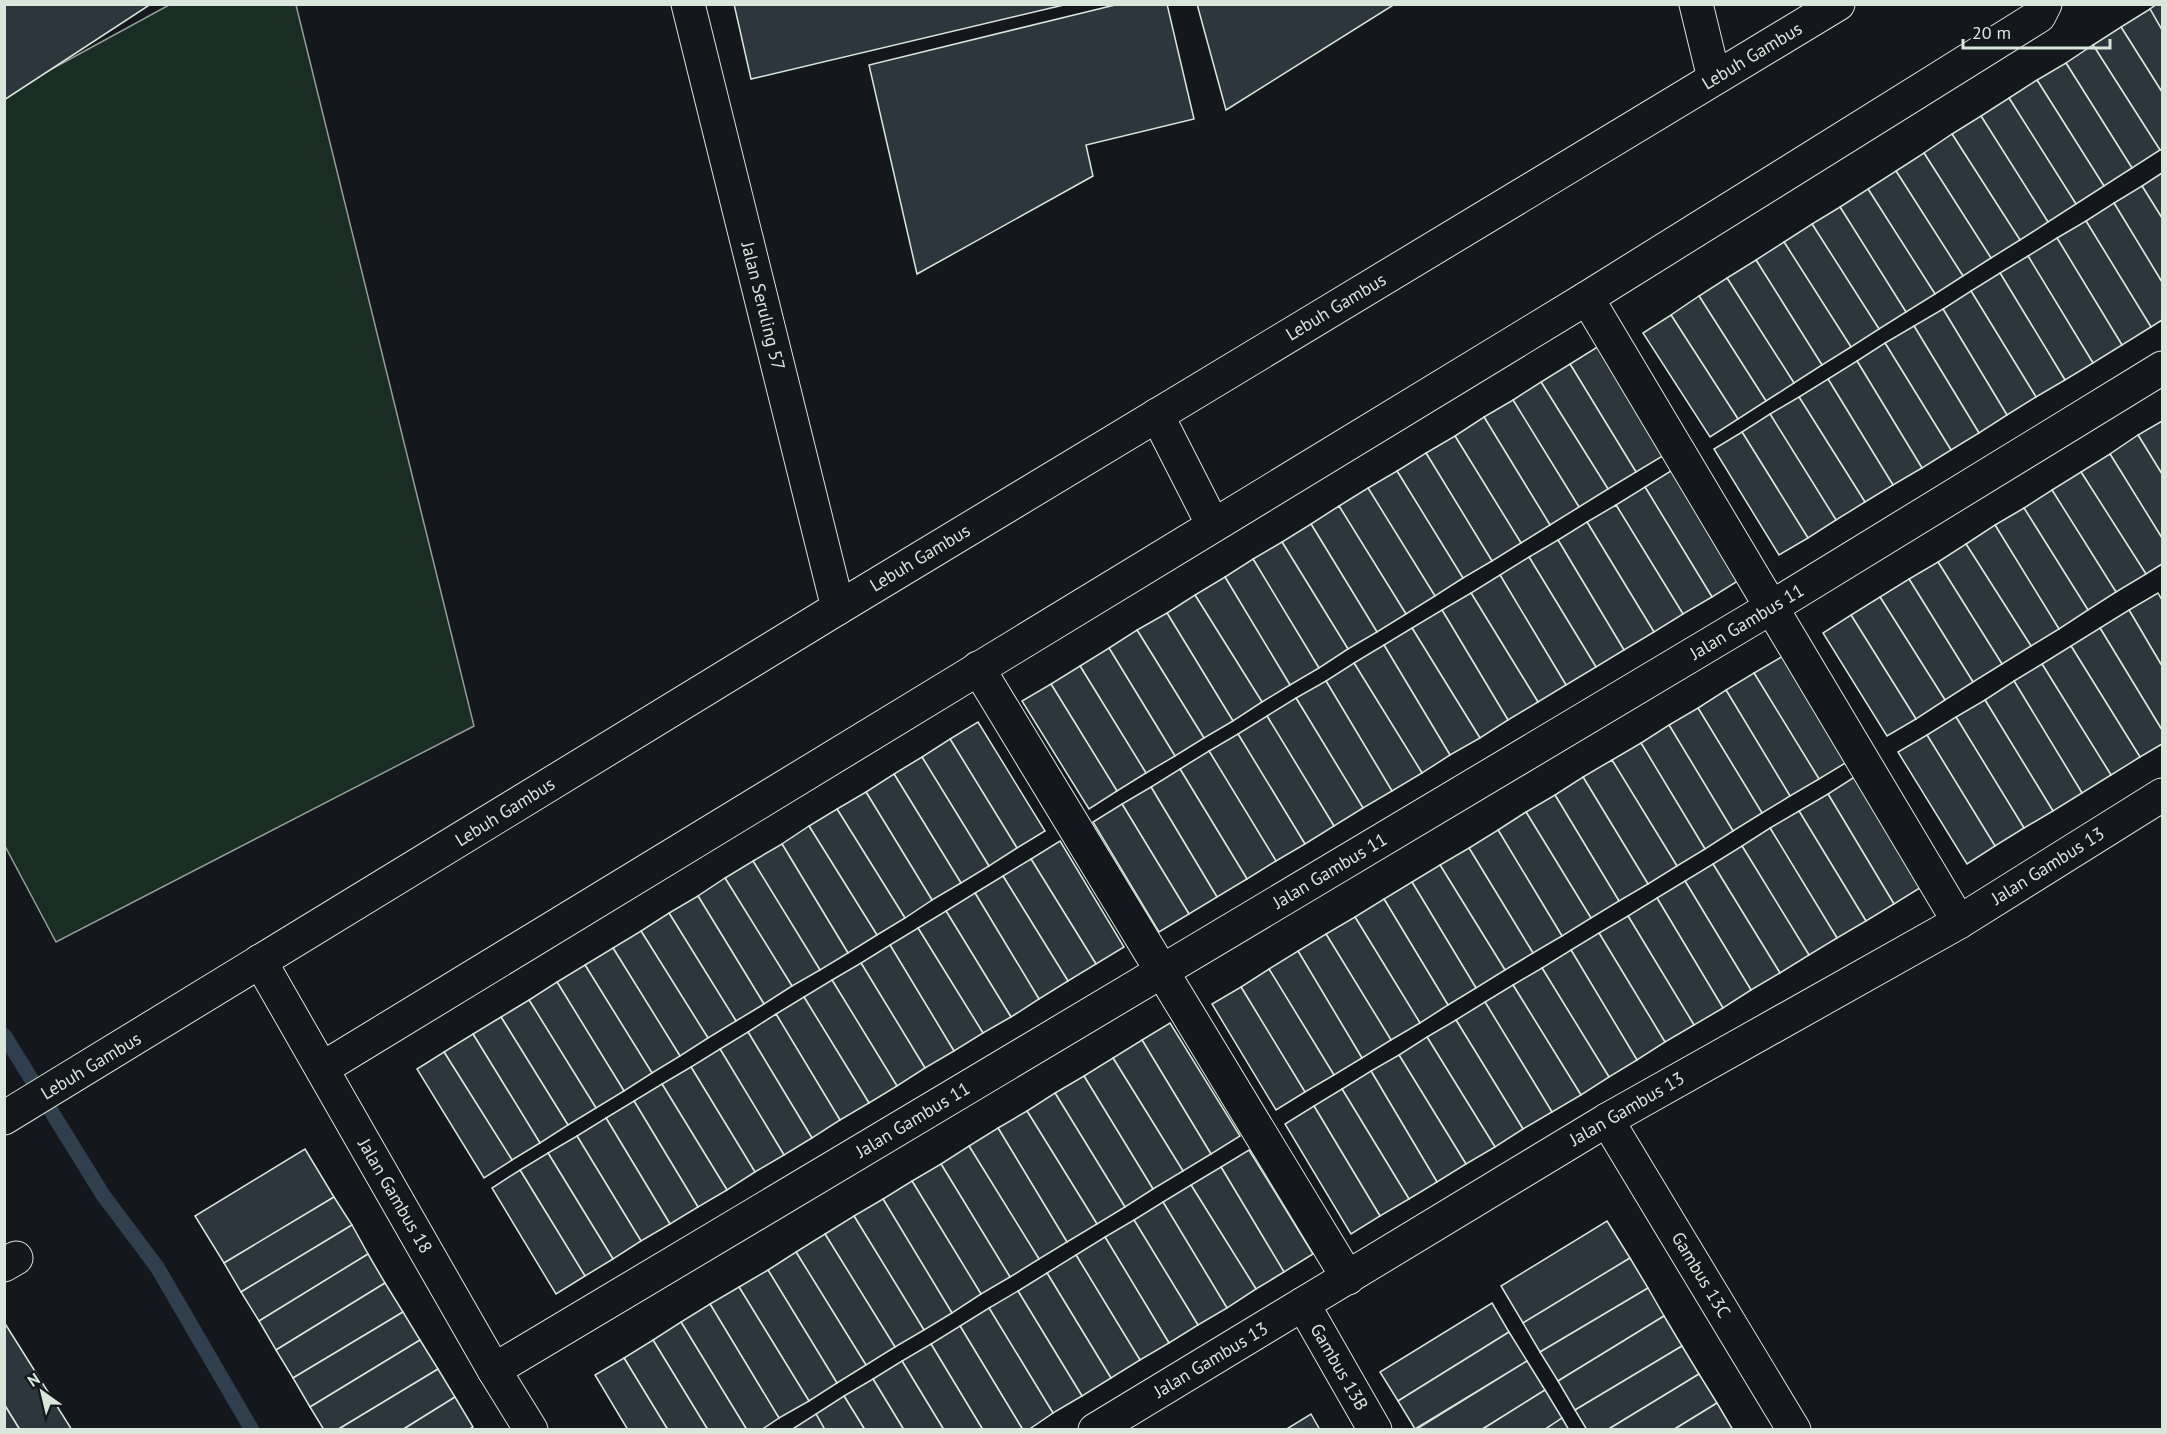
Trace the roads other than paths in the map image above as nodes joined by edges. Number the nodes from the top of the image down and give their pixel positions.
1 (688, 4) edge
2 (1696, 4) edge
3 (1838, 4) edge
4 (2045, 4) edge
5 (1714, 78) junction
6 (1587, 298) junction
7 (2163, 368) edge
8 (1157, 415) junction
9 (1213, 525) junction
10 (1772, 607) junction
11 (838, 608) junction
12 (978, 668) junction
13 (2163, 795) edge
14 (1959, 922) junction
15 (260, 961) junction
16 (1162, 971) junction
17 (323, 1068) junction
18 (7, 1117) edge
19 (1607, 1120) junction
20 (1348, 1278) junction
21 (1303, 1304) junction
22 (494, 1370) junction
23 (531, 1430) edge
24 (1095, 1430) edge
25 (1375, 1430) edge
26 (1794, 1430) edge

1 - 11 street, Jalan Seruling 57
2 - 5 street
3 - 5 street, Lebuh Gambus
4 - 6 street
5 - 8 street, Lebuh Gambus
6 - 9 street
6 - 10 street
7 - 10 street, Jalan Gambus 11
8 - 9 street
8 - 11 street, Lebuh Gambus
9 - 12 street
10 - 14 street
10 - 16 street, Jalan Gambus 11
11 - 15 street, Lebuh Gambus
12 - 16 street
12 - 17 street
13 - 14 street, Jalan Gambus 13
14 - 19 street, Jalan Gambus 13
15 - 17 street, Jalan Gambus 18
15 - 18 street, Lebuh Gambus
16 - 20 street
16 - 22 street, Jalan Gambus 11
17 - 22 street, Jalan Gambus 18
19 - 20 street, Jalan Gambus 13
19 - 26 street, Gambus 13C
20 - 21 street, Jalan Gambus 13
21 - 24 street, Jalan Gambus 13
21 - 25 street, Gambus 13B
22 - 23 street, Jalan Gambus 18

